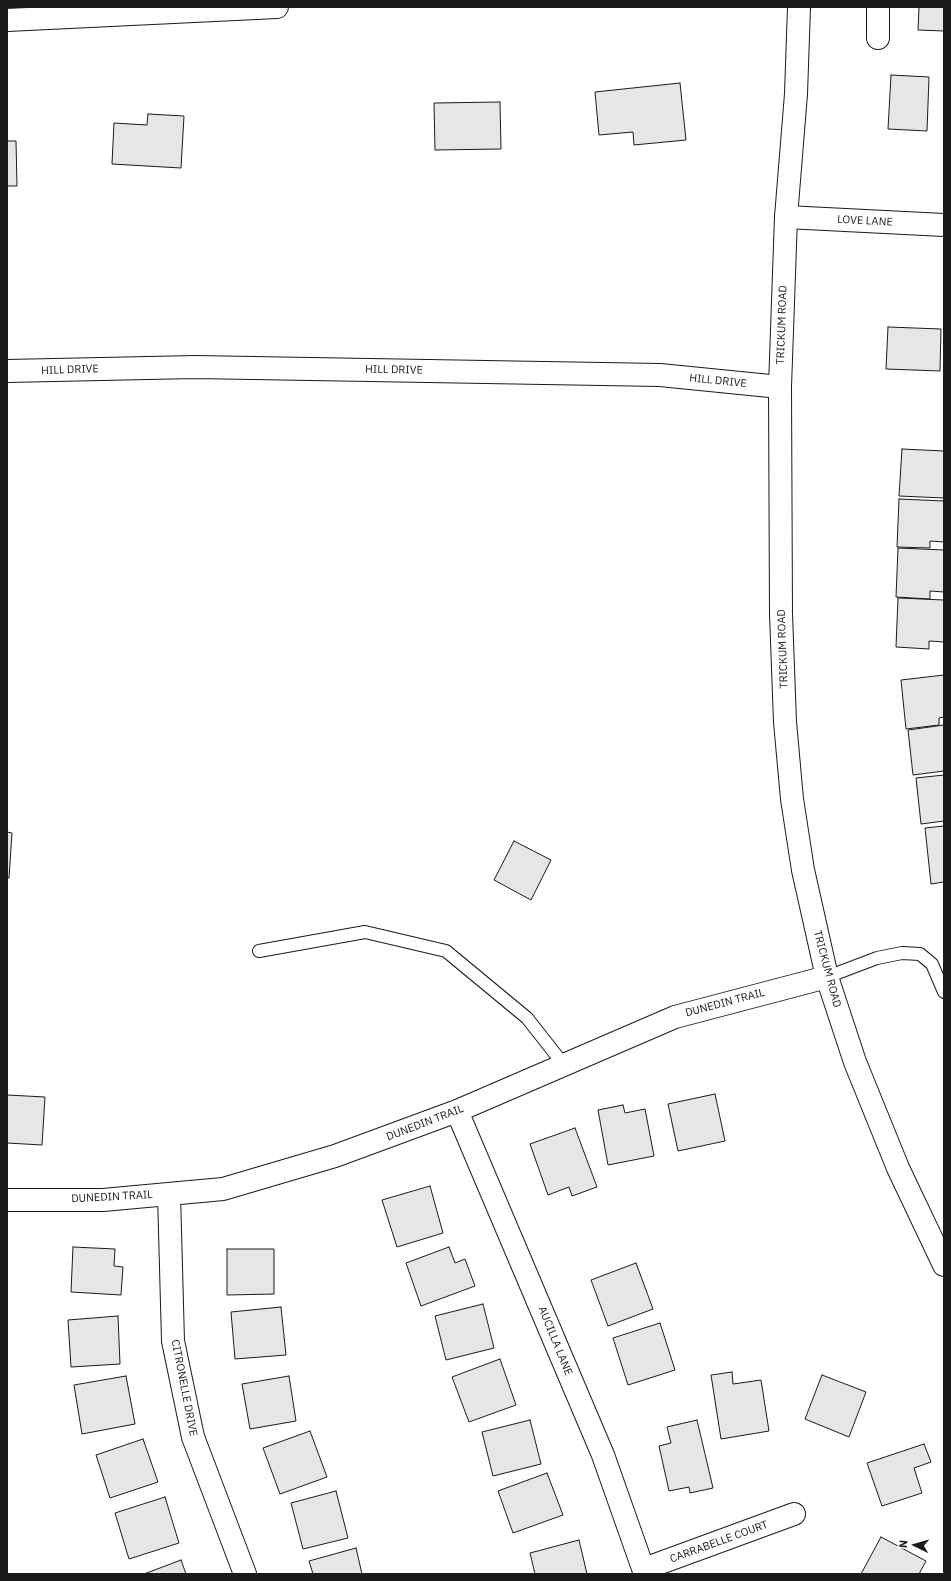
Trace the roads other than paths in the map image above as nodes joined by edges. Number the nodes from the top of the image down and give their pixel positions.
1 (277, 7) edge
2 (799, 7) edge
3 (878, 7) edge
4 (7, 20) edge
5 (878, 38) dead end
6 (786, 217) junction
7 (944, 225) edge
8 (7, 372) edge
9 (780, 388) junction
10 (259, 952) dead end
11 (827, 977) junction
12 (944, 992) edge
13 (564, 1065) junction
14 (457, 1111) junction
15 (169, 1194) junction
16 (7, 1200) edge
17 (937, 1237) edge
18 (944, 1265) edge
19 (794, 1514) dead end
20 (644, 1572) edge
21 (244, 1574) edge

1 - 4 street
2 - 6 street, TRICKUM ROAD
3 - 5 street
6 - 7 street, LOVE LANE
6 - 9 street, TRICKUM ROAD
8 - 9 street, HILL DRIVE
9 - 11 street, TRICKUM ROAD
10 - 13 lane
11 - 12 lane
11 - 13 street, DUNEDIN TRAIL
11 - 17 street, TRICKUM ROAD
13 - 14 street, DUNEDIN TRAIL
14 - 15 street, DUNEDIN TRAIL
14 - 20 street, AUCILLA LANE
15 - 16 street, DUNEDIN TRAIL
15 - 21 street, CITRONELLE DRIVE
17 - 18 street, TRICKUM ROAD
19 - 20 street, CARRABELLE COURT

